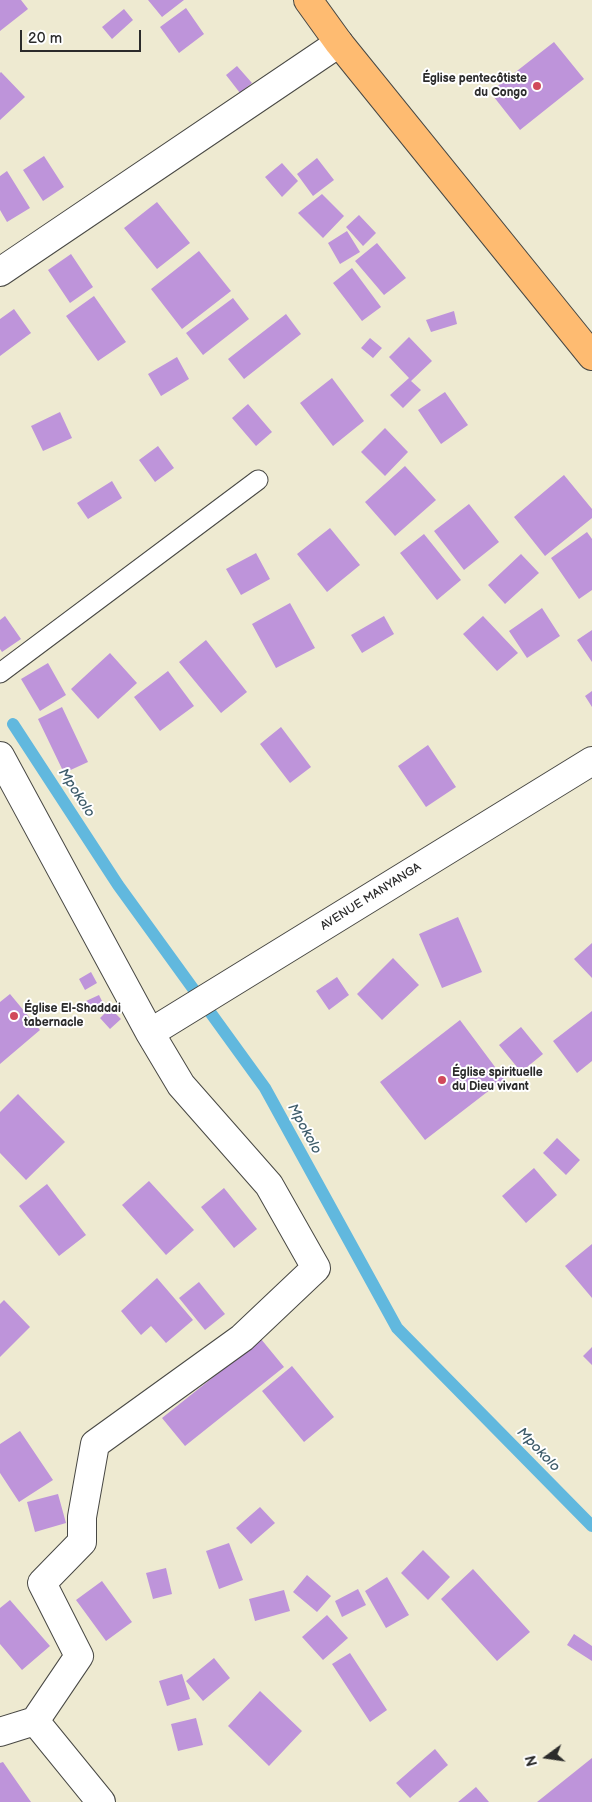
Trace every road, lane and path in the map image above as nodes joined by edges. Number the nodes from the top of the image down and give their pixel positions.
1 (308, 0) edge
2 (339, 43) junction
3 (0, 272) edge
4 (592, 356) edge
5 (258, 480) dead end
6 (0, 673) edge
7 (0, 756) edge
8 (592, 760) edge
9 (150, 1033) junction
10 (35, 1721) junction
11 (0, 1732) edge
12 (101, 1802) edge

1 - 2 highway
2 - 3 street
2 - 4 highway
5 - 6 lane
7 - 9 street
8 - 9 street, AVENUE MANYANGA
9 - 10 street
10 - 11 street
10 - 12 street

